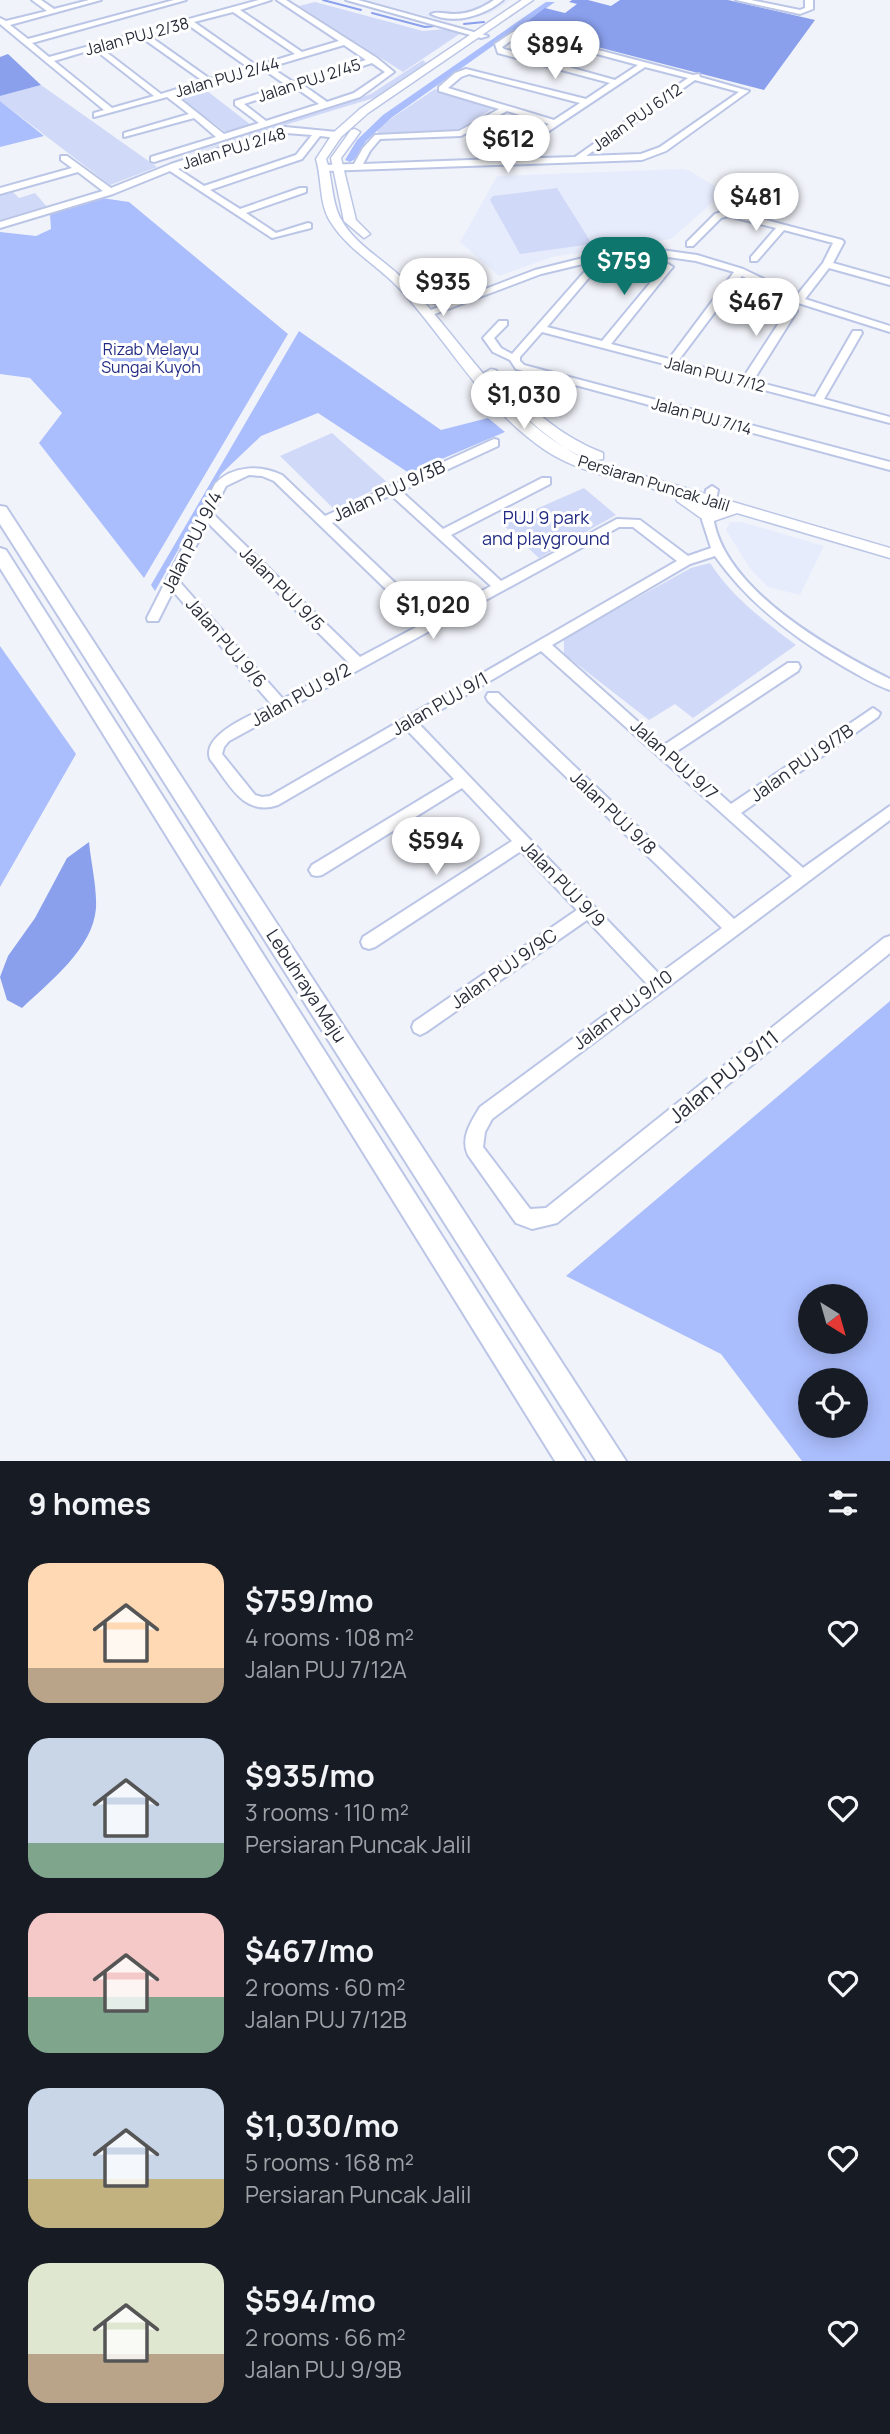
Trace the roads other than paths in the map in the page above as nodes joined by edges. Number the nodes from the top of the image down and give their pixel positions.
1 (36, 0) edge
2 (97, 0) edge
3 (182, 0) edge
4 (267, 0) edge
5 (281, 0) edge
6 (349, 0) edge
7 (383, 0) edge
8 (497, 0) edge
9 (528, 0) edge
10 (538, 0) edge
11 (740, 0) edge
12 (809, 0) edge
13 (234, 9) junction
14 (52, 11) junction
15 (2, 22) edge
16 (188, 22) junction
17 (491, 25) junction
18 (461, 30) junction
19 (142, 34) junction
20 (481, 35) junction
21 (24, 42) junction
22 (345, 42) junction
23 (464, 43) junction
24 (96, 47) junction
25 (301, 55) junction
26 (47, 60) junction
27 (374, 60) junction
28 (646, 63) junction
29 (260, 67) junction
30 (696, 76) junction
31 (209, 82) junction
32 (617, 83) junction
33 (294, 85) junction
34 (164, 95) junction
35 (587, 102) junction
36 (326, 105) junction
37 (504, 109) junction
38 (110, 111) junction
39 (97, 115) dead end
40 (195, 115) junction
41 (556, 123) junction
42 (265, 124) junction
43 (318, 133) junction
44 (127, 135) dead end
45 (337, 135) junction
46 (222, 137) junction
47 (64, 158) dead end
48 (578, 158) junction
49 (154, 159) dead end
50 (500, 160) junction
51 (358, 165) junction
52 (174, 166) junction
53 (338, 167) junction
54 (324, 168) junction
55 (79, 169) junction
56 (204, 189) junction
57 (303, 190) dead end
58 (0, 191) edge
59 (110, 192) junction
60 (240, 212) junction
61 (0, 225) edge
62 (308, 226) dead end
63 (782, 227) junction
64 (690, 244) dead end
65 (754, 259) dead end
66 (827, 264) junction
67 (668, 267) dead end
68 (740, 271) junction
69 (589, 272) dead end
70 (890, 282) edge
71 (802, 296) junction
72 (431, 298) junction
73 (461, 302) junction
74 (792, 311) dead end
75 (440, 314) junction
76 (890, 319) edge
77 (503, 323) dead end
78 (539, 328) junction
79 (890, 329) edge
80 (858, 333) dead end
81 (604, 345) junction
82 (515, 361) junction
83 (671, 363) junction
84 (747, 382) junction
85 (818, 401) junction
86 (890, 420) edge
87 (494, 443) dead end
88 (890, 466) edge
89 (546, 481) dead end
90 (670, 488) junction
91 (392, 489) junction
92 (710, 495) junction
93 (736, 509) junction
94 (0, 510) edge
95 (206, 514) junction
96 (708, 518) junction
97 (323, 522) junction
98 (443, 534) junction
99 (890, 541) edge
100 (719, 550) junction
101 (890, 553) edge
102 (0, 554) edge
103 (686, 561) junction
104 (172, 581) junction
105 (500, 587) junction
106 (153, 618) dead end
107 (430, 624) junction
108 (543, 645) junction
109 (358, 663) junction
110 (793, 667) dead end
111 (890, 685) edge
112 (494, 697) dead end
113 (280, 705) junction
114 (873, 713) dead end
115 (409, 723) junction
116 (664, 752) junction
117 (464, 780) junction
118 (273, 801) joint
119 (732, 812) junction
120 (890, 812) edge
121 (523, 842) junction
122 (317, 870) dead end
123 (803, 877) junction
124 (588, 911) junction
125 (733, 929) junction
126 (369, 942) dead end
127 (890, 943) edge
128 (658, 984) junction
129 (420, 1027) dead end
130 (558, 1211) joint
131 (571, 1461) edge
132 (612, 1461) edge

1 - 14 street
2 - 14 street
3 - 21 street
4 - 13 street, Jalan PUJ 2/38
5 - 22 street
6 - 18 street
7 - 8 street
9 - 17 main road
10 - 20 main road
11 - 12 street
13 - 16 street, Jalan PUJ 2/38
13 - 25 street
14 - 15 street
15 - 21 street
16 - 19 street, Jalan PUJ 2/38
16 - 29 street
17 - 18 main road
17 - 20 main road
18 - 20 street
18 - 23 main road
19 - 24 street, Jalan PUJ 2/38
19 - 31 street
20 - 23 main road
20 - 53 main road
21 - 26 street
22 - 25 street, Jalan PUJ 2/44
22 - 27 street
23 - 45 main road
24 - 26 street, Jalan PUJ 2/38
24 - 34 street, Jalan PUJ 2/48
25 - 29 street, Jalan PUJ 2/44
26 - 38 street
27 - 33 street, Jalan PUJ 2/45
27 - 36 street
28 - 30 street
28 - 32 street
28 - 32 street
29 - 31 street, Jalan PUJ 2/44
29 - 33 street
30 - 48 street, Jalan PUJ 6/12
30 - 48 street
31 - 34 street, Jalan PUJ 2/44
32 - 35 street
33 - 36 street
33 - 42 street, Jalan PUJ 2/45
34 - 38 street, Jalan PUJ 2/44
34 - 40 street, Jalan PUJ 2/48
35 - 37 street
35 - 41 street
36 - 42 street
37 - 41 street
37 - 51 street
38 - 39 street, Jalan PUJ 2/44
40 - 44 street
40 - 46 street, Jalan PUJ 2/48
41 - 50 street
42 - 46 street
43 - 45 street, Jalan PUJ 2/48
43 - 52 street, Jalan PUJ 2/48
43 - 56 street
45 - 54 main road
46 - 49 street
47 - 55 street
48 - 50 street
50 - 51 street
51 - 53 street
52 - 56 street, Jalan PUJ 2/48
52 - 59 street
53 - 54 street
53 - 72 main road, Persiaran Puncak Jalil
54 - 75 main road, Persiaran Puncak Jalil
55 - 58 street
55 - 59 street
56 - 60 street, Jalan PUJ 2/48
57 - 60 street
59 - 61 street
60 - 62 street, Jalan PUJ 2/48
63 - 64 street
63 - 65 street
63 - 66 street
66 - 70 street
66 - 71 street
67 - 81 street
68 - 71 street
68 - 73 street
68 - 83 street
69 - 78 street
71 - 76 street
71 - 79 street
72 - 73 main road
72 - 75 main road, Persiaran Puncak Jalil
73 - 75 main road
74 - 84 street
75 - 90 main road, Persiaran Puncak Jalil
75 - 92 main road, Persiaran Puncak Jalil
77 - 82 street, Jalan PUJ 7/14
78 - 81 street, Jalan PUJ 7/12
78 - 82 street
80 - 85 street
81 - 83 street, Jalan PUJ 7/12
82 - 88 street, Jalan PUJ 7/14
83 - 84 street, Jalan PUJ 7/12
84 - 85 street, Jalan PUJ 7/12
85 - 86 street, Jalan PUJ 7/12
87 - 91 street, Jalan PUJ 9/3B
89 - 98 street
90 - 92 main road, Persiaran Puncak Jalil
90 - 96 main road
91 - 97 street, Jalan PUJ 9/3B
91 - 98 street
92 - 93 main road, Persiaran Puncak Jalil
92 - 96 street
92 - 99 main road, Persiaran Puncak Jalil
93 - 96 main road
93 - 101 main road, Persiaran Puncak Jalil
94 - 132 highway, Lebuhraya Maju
95 - 97 street, Jalan PUJ 9/4
95 - 104 street, Jalan PUJ 9/4
95 - 109 street, Jalan PUJ 9/5
96 - 100 street
97 - 107 street, Jalan PUJ 9/4
98 - 105 street
100 - 103 street, Jalan PUJ 9/1
100 - 111 street
102 - 131 highway, Lebuhraya Maju
103 - 105 street, Jalan PUJ 9/2
103 - 108 street, Jalan PUJ 9/1
104 - 106 street, Jalan PUJ 9/4
104 - 113 street, Jalan PUJ 9/6
105 - 107 street, Jalan PUJ 9/2
107 - 109 street, Jalan PUJ 9/2
108 - 115 street, Jalan PUJ 9/1
108 - 116 street, Jalan PUJ 9/7
109 - 113 street, Jalan PUJ 9/2
110 - 116 street
112 - 125 street, Jalan PUJ 9/8
113 - 118 street, Jalan PUJ 9/2
114 - 119 street, Jalan PUJ 9/7B
115 - 117 street, Jalan PUJ 9/9
115 - 118 street, Jalan PUJ 9/1
116 - 119 street, Jalan PUJ 9/7
117 - 121 street, Jalan PUJ 9/9
117 - 122 street
119 - 123 street, Jalan PUJ 9/7
120 - 123 street, Jalan PUJ 9/10
121 - 124 street, Jalan PUJ 9/9
121 - 126 street
123 - 125 street, Jalan PUJ 9/10
124 - 128 street, Jalan PUJ 9/9
124 - 129 street, Jalan PUJ 9/9C
125 - 128 street, Jalan PUJ 9/10
127 - 130 street, Jalan PUJ 9/11
128 - 130 street, Jalan PUJ 9/10

